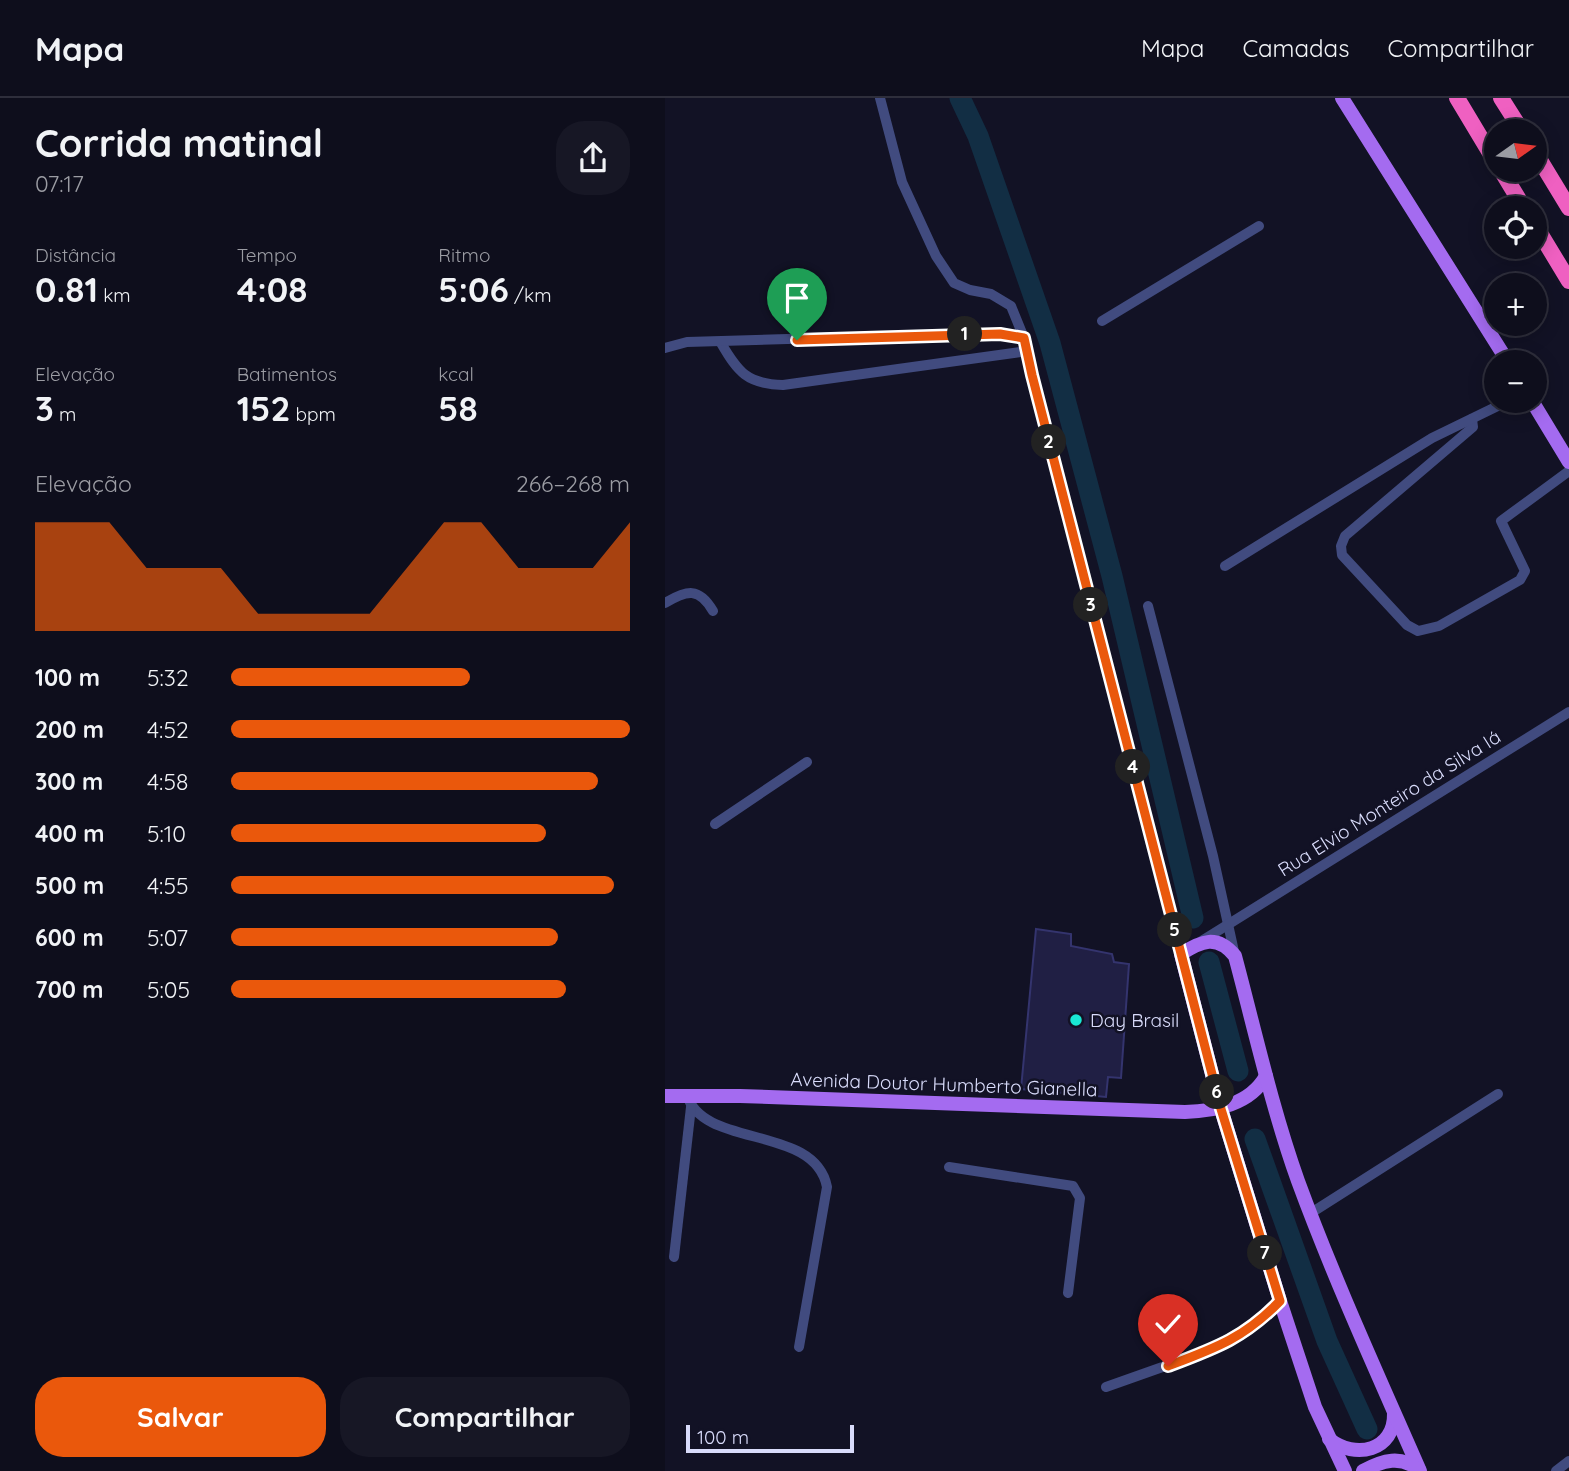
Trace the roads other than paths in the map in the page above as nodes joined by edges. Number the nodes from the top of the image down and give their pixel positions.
1 (880, 98) edge
2 (1342, 98) edge
3 (1457, 98) edge
4 (1501, 98) edge
5 (1514, 119) edge
6 (1484, 143) edge
7 (1547, 168) edge
8 (1547, 172) edge
9 (1569, 197) edge
10 (1569, 208) edge
11 (1259, 226) dead end
12 (1547, 245) edge
13 (1569, 281) edge
14 (1103, 321) dead end
15 (1024, 338) junction
16 (721, 343) junction
17 (665, 348) edge
18 (1500, 350) edge
19 (1028, 351) junction
20 (1484, 413) edge
21 (1539, 413) edge
22 (1472, 419) junction
23 (1569, 462) edge
24 (1569, 471) edge
25 (1225, 566) dead end
26 (665, 603) edge
27 (1149, 606) dead end
28 (713, 611) dead end
29 (1569, 712) edge
30 (807, 762) dead end
31 (715, 824) dead end
32 (1228, 923) junction
33 (1199, 943) junction
34 (1181, 954) junction
35 (1235, 956) junction
36 (1266, 1076) junction
37 (1498, 1094) dead end
38 (665, 1096) edge
39 (689, 1101) junction
40 (1221, 1109) junction
41 (949, 1167) dead end
42 (1311, 1213) junction
43 (674, 1257) dead end
44 (1068, 1293) dead end
45 (1280, 1301) junction
46 (799, 1347) dead end
47 (1105, 1387) dead end
48 (1394, 1410) junction
49 (1328, 1438) junction
50 (1569, 1461) edge
51 (1376, 1467) edge
52 (1420, 1470) edge
53 (1345, 1471) edge
54 (1363, 1471) edge
55 (1556, 1471) edge

1 - 15 street
2 - 18 main road
3 - 6 highway
4 - 5 highway
7 - 9 highway
8 - 10 highway
11 - 14 street
12 - 13 highway
15 - 16 street
15 - 19 street
16 - 17 street
16 - 19 street
19 - 34 street
20 - 22 street
21 - 23 main road
22 - 24 street
22 - 25 street
26 - 28 street
27 - 32 street
29 - 32 street, Rua Elvio Monteiro da Silva Iá
30 - 31 street
32 - 33 street, Rua Elvio Monteiro da Silva Iá
32 - 35 street
33 - 34 main road
33 - 35 main road
34 - 40 main road
35 - 36 main road
36 - 40 main road
36 - 42 main road
37 - 42 street
38 - 39 main road, Avenida Doutor Humberto Gianella
39 - 40 main road, Avenida Doutor Humberto Gianella
39 - 43 street
39 - 46 street
40 - 45 main road
41 - 44 street
42 - 48 main road
45 - 47 street
45 - 49 main road
48 - 49 main road
48 - 52 main road
49 - 53 main road
50 - 55 street
51 - 52 main road
51 - 54 main road

